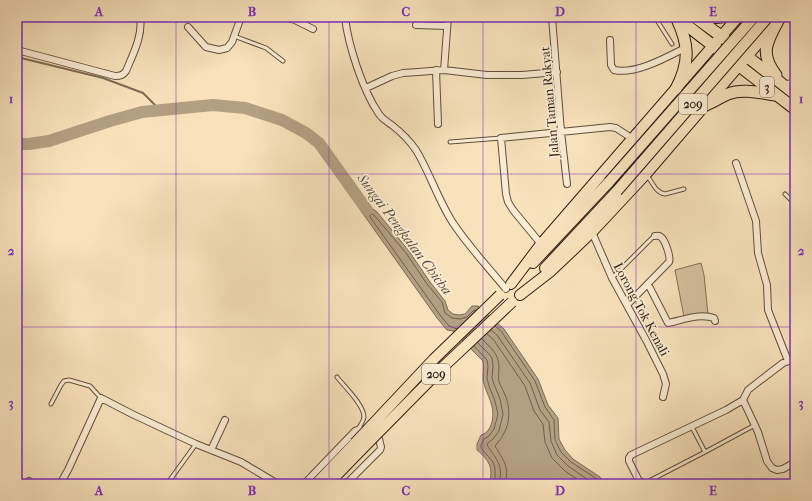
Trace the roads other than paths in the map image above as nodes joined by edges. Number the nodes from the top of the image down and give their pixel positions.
1 (140, 17) edge
2 (241, 17) edge
3 (284, 17) edge
4 (345, 17) edge
5 (448, 17) edge
6 (552, 17) edge
7 (658, 17) edge
8 (676, 17) edge
9 (695, 17) edge
10 (705, 17) edge
11 (722, 17) edge
12 (754, 17) edge
13 (737, 18) edge
14 (776, 18) edge
15 (416, 25) dead end
16 (446, 26) junction
17 (188, 27) dead end
18 (313, 29) dead end
19 (766, 34) junction
20 (234, 36) junction
21 (721, 36) junction
22 (610, 40) dead end
23 (672, 44) dead end
24 (713, 46) junction
25 (687, 47) junction
26 (17, 50) edge
27 (747, 56) junction
28 (283, 61) dead end
29 (739, 66) junction
30 (436, 70) junction
31 (444, 70) junction
32 (691, 71) junction
33 (557, 72) junction
34 (795, 80) edge
35 (783, 84) junction
36 (366, 88) junction
37 (676, 88) junction
38 (795, 94) edge
39 (714, 95) junction
40 (777, 95) junction
41 (706, 105) junction
42 (795, 109) edge
43 (438, 124) dead end
44 (561, 132) junction
45 (501, 138) junction
46 (633, 139) junction
47 (450, 142) dead end
48 (736, 163) dead end
49 (646, 174) junction
50 (567, 184) dead end
51 (684, 189) dead end
52 (785, 194) dead end
53 (795, 204) edge
54 (592, 232) junction
55 (655, 236) joint
56 (542, 244) junction
57 (612, 278) junction
58 (647, 285) junction
59 (506, 290) junction
60 (516, 298) junction
61 (627, 305) junction
62 (715, 322) dead end
63 (792, 360) edge
64 (336, 377) dead end
65 (663, 397) dead end
66 (101, 398) junction
67 (743, 400) junction
68 (51, 404) dead end
69 (225, 420) dead end
70 (755, 425) junction
71 (691, 426) junction
72 (358, 429) junction
73 (196, 444) junction
74 (358, 446) junction
75 (211, 450) junction
76 (705, 452) junction
77 (795, 462) edge
78 (642, 483) edge
79 (60, 484) edge
80 (167, 484) edge
81 (278, 484) edge
82 (304, 484) edge
83 (316, 484) edge
84 (328, 484) edge
85 (346, 484) edge

1 - 26 street
2 - 20 street
3 - 18 street
4 - 36 street
5 - 16 street
6 - 33 street, Jalan Taman Rakyat
7 - 23 lane
8 - 24 highway, 3
8 - 25 highway
9 - 21 highway, 3
10 - 11 highway
12 - 59 main road, 209, bridge
13 - 19 main road
13 - 21 main road
14 - 19 main road
14 - 35 highway
14 - 60 main road, 209, bridge
15 - 16 street
16 - 31 street
17 - 20 street
19 - 27 main road
20 - 28 lane
21 - 24 main road
21 - 27 highway, 3
22 - 25 street
24 - 29 highway, 3
24 - 32 main road
25 - 37 highway
27 - 29 main road
27 - 35 highway, 3
29 - 39 main road
29 - 40 highway, 3
30 - 31 street
30 - 36 street
30 - 43 street
31 - 33 street
32 - 37 main road
32 - 39 main road
33 - 44 street, Jalan Taman Rakyat
34 - 35 lane
35 - 38 highway, 3
36 - 59 street
37 - 46 main road
39 - 41 main road
40 - 41 highway
40 - 42 highway, 3
41 - 49 main road
44 - 45 street
44 - 46 street
44 - 50 street, Jalan Taman Rakyat
45 - 47 lane
45 - 56 street
46 - 56 main road
48 - 63 street
49 - 51 lane
49 - 54 main road
52 - 53 lane
54 - 57 street, Lorong Tok Kenali
54 - 60 main road
55 - 57 lane
55 - 58 street
56 - 59 main road
57 - 61 street, Lorong Tok Kenali
58 - 61 street
58 - 62 street
59 - 74 main road, 209, bridge
60 - 74 main road, 209, bridge
61 - 65 street, Lorong Tok Kenali
63 - 67 street
64 - 72 lane
66 - 68 lane
66 - 73 street
66 - 79 street
67 - 70 street
67 - 71 street
69 - 75 street
70 - 76 lane
70 - 77 street
71 - 76 lane
71 - 78 street
72 - 82 street
72 - 85 street
73 - 75 street
73 - 80 lane
74 - 83 main road, 209
74 - 84 main road, 209
75 - 81 street
76 - 78 lane

